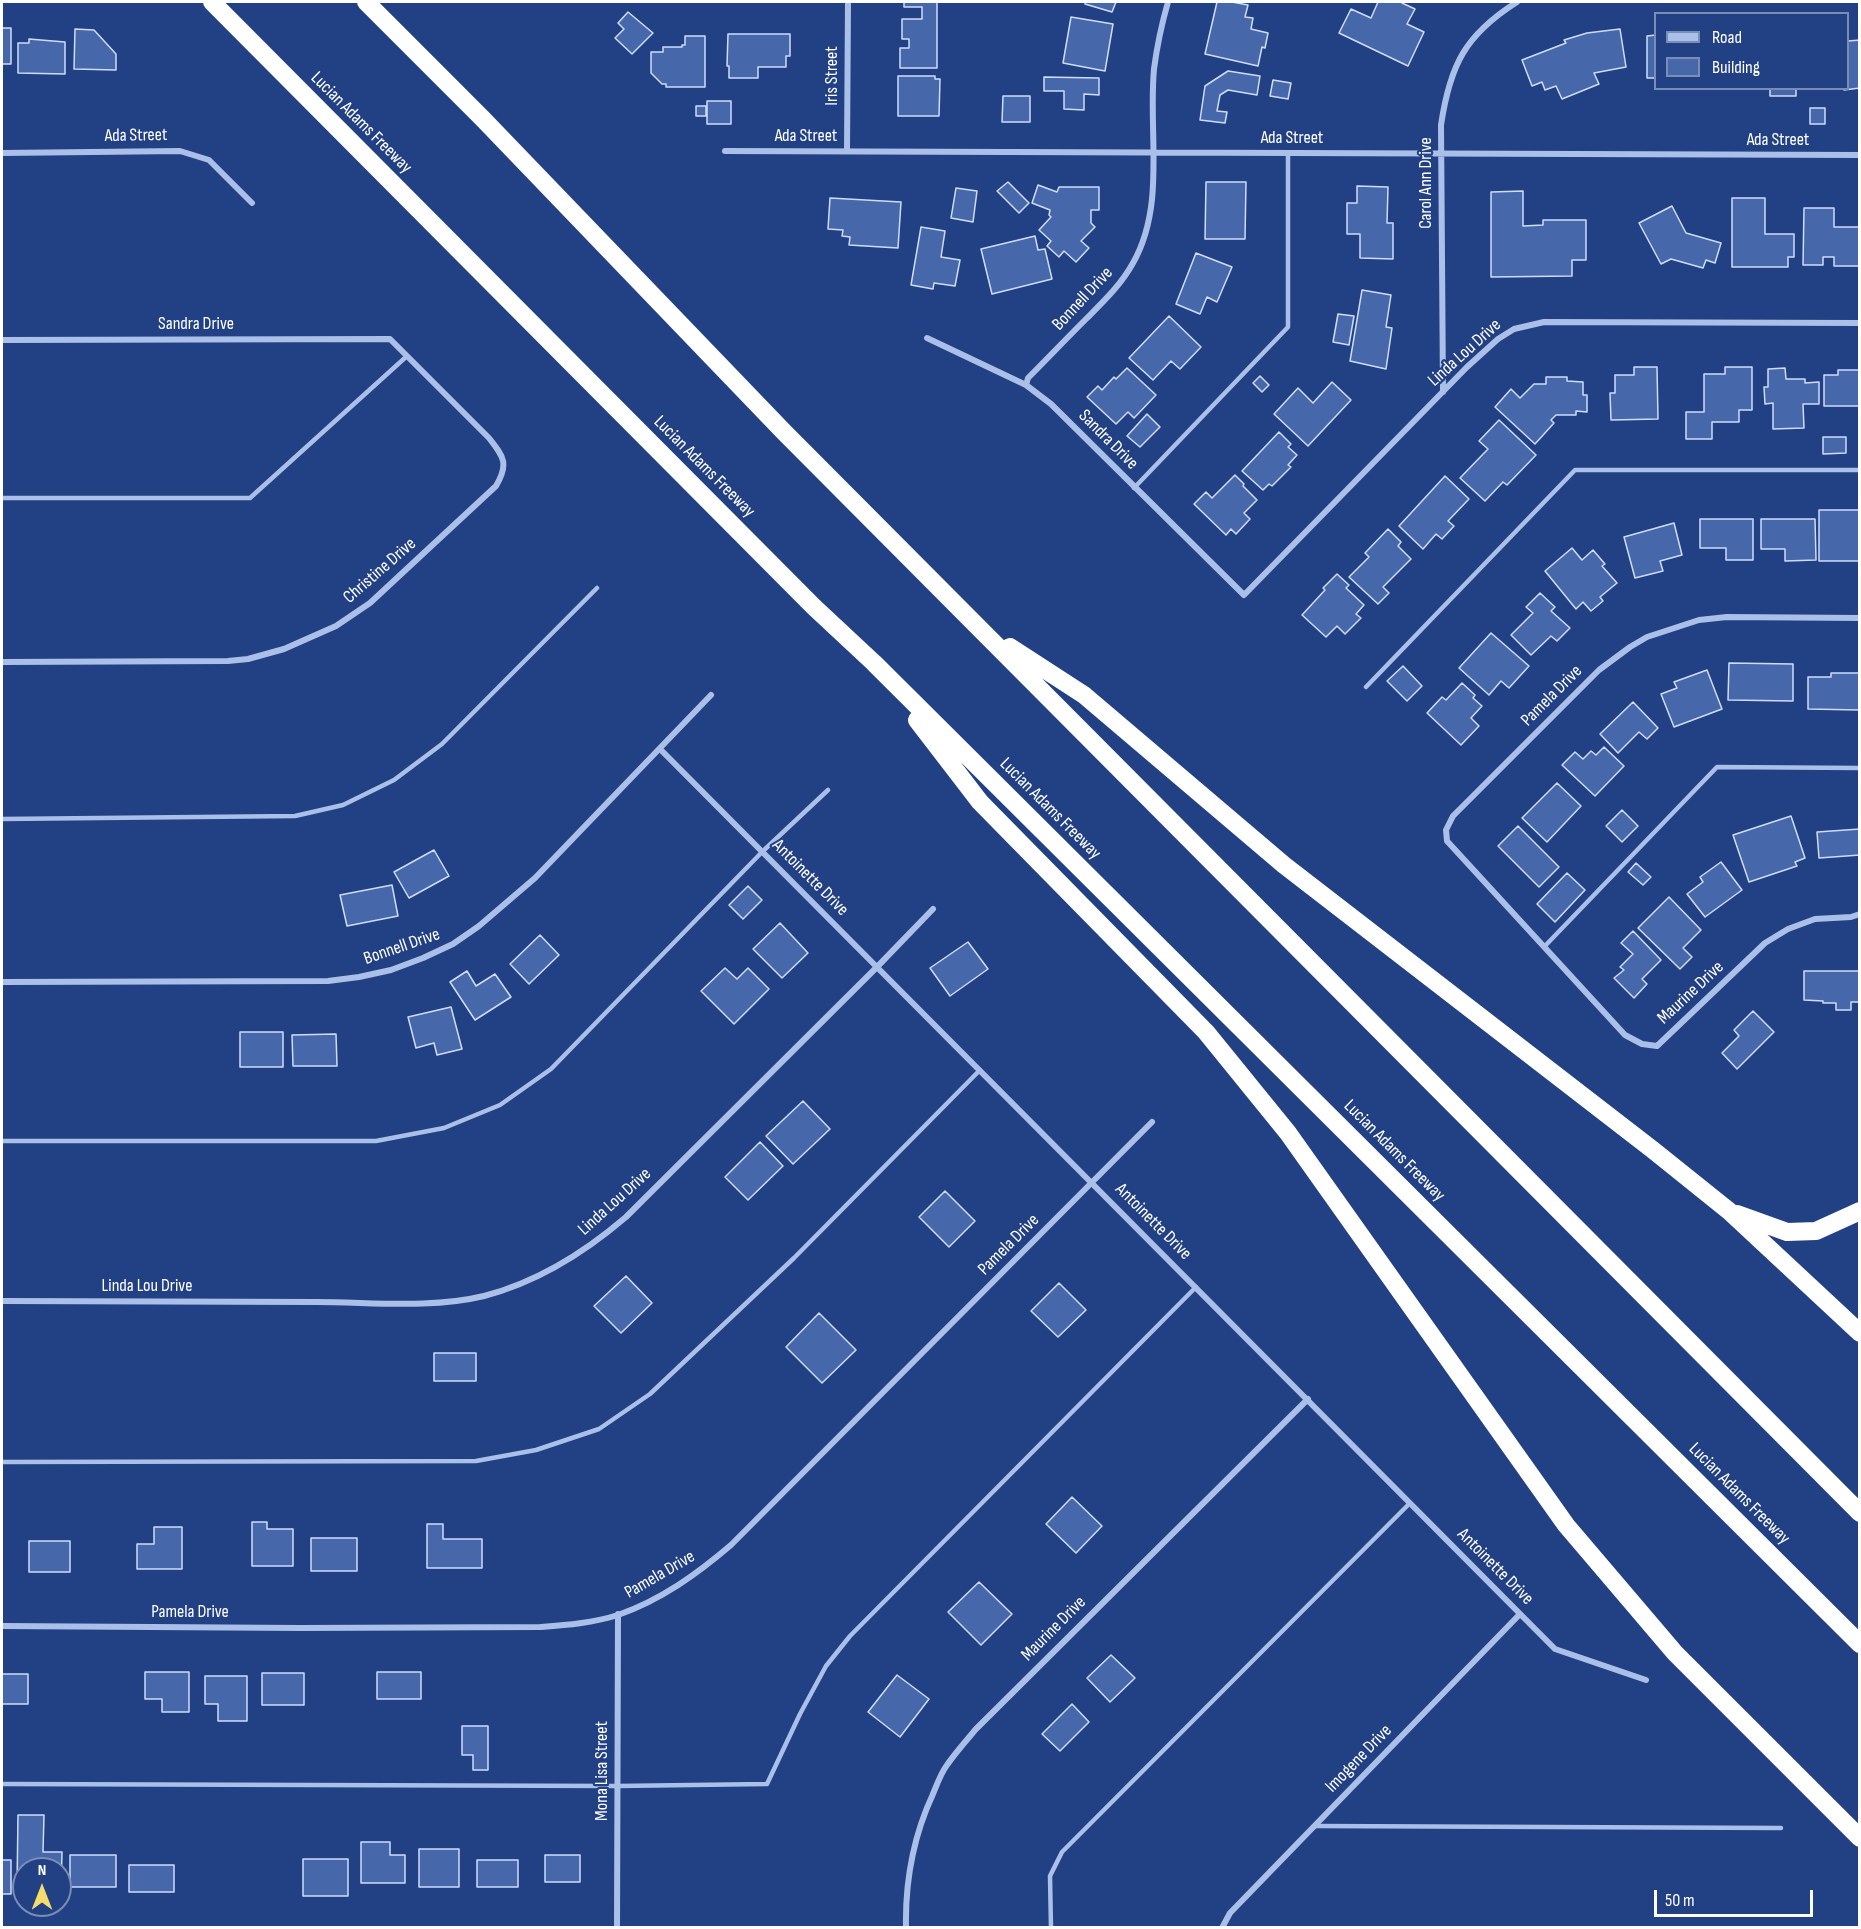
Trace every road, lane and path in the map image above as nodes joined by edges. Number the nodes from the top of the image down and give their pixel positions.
1 (207, 2) edge
2 (212, 2) edge
3 (366, 2) edge
4 (848, 2) edge
5 (1168, 2) edge
6 (1517, 2) edge
7 (230, 20) junction
8 (725, 151) dead end
9 (847, 151) junction
10 (1154, 152) junction
11 (2, 153) edge
12 (1288, 153) junction
13 (1441, 153) junction
14 (1860, 155) edge
15 (252, 203) dead end
16 (1860, 323) edge
17 (927, 338) dead end
18 (390, 339) joint
19 (2, 340) edge
20 (407, 357) junction
21 (1026, 385) junction
22 (1443, 392) junction
23 (1860, 470) edge
24 (1134, 488) junction
25 (2, 498) edge
26 (597, 588) dead end
27 (1244, 595) joint
28 (1860, 618) edge
29 (981, 629) junction
30 (2, 662) edge
31 (874, 663) junction
32 (1366, 687) dead end
33 (711, 695) dead end
34 (660, 750) junction
35 (1860, 768) edge
36 (828, 790) dead end
37 (2, 819) edge
38 (762, 852) junction
39 (933, 909) dead end
40 (1860, 914) edge
41 (1851, 917) junction
42 (1860, 920) edge
43 (1544, 947) junction
44 (877, 967) junction
45 (2, 982) edge
46 (980, 1071) junction
47 (1152, 1122) dead end
48 (2, 1141) edge
49 (1092, 1183) junction
50 (1860, 1210) edge
51 (1729, 1211) junction
52 (1196, 1287) junction
53 (2, 1301) edge
54 (1860, 1333) edge
55 (1308, 1399) junction
56 (1754, 1406) junction
57 (2, 1462) edge
58 (1860, 1498) edge
59 (1410, 1503) junction
60 (1860, 1513) edge
61 (618, 1614) junction
62 (1520, 1614) junction
63 (2, 1626) edge
64 (1860, 1644) edge
65 (1646, 1680) dead end
66 (2, 1784) edge
67 (617, 1786) junction
68 (1315, 1826) junction
69 (1781, 1828) dead end
70 (1860, 1838) edge
71 (617, 1928) edge
72 (906, 1928) edge
73 (1051, 1928) edge
74 (1222, 1928) edge

1 - 7 highway
2 - 7 highway, Lucian Adams Freeway
3 - 29 highway
4 - 9 street, Iris Street
5 - 10 street, Bonnell Drive
6 - 13 street, Carol Ann Drive
7 - 31 highway, Lucian Adams Freeway
8 - 9 street, Ada Street
9 - 10 street, Ada Street
10 - 12 street, Ada Street
10 - 21 street, Bonnell Drive
11 - 15 street, Ada Street
12 - 13 street, Ada Street
12 - 24 lane
13 - 14 street, Ada Street
13 - 22 street, Carol Ann Drive
16 - 22 street, Linda Lou Drive
17 - 21 street, Sandra Drive
18 - 19 street, Sandra Drive
18 - 20 street, Christine Drive
20 - 25 lane
20 - 30 street, Christine Drive
21 - 24 street, Sandra Drive
22 - 27 street, Linda Lou Drive
23 - 32 lane
24 - 27 street, Sandra Drive
26 - 37 lane
28 - 43 street, Pamela Drive
29 - 51 highway
29 - 56 highway
31 - 64 highway, Lucian Adams Freeway
31 - 70 highway
33 - 34 street, Bonnell Drive
34 - 38 street, Antoinette Drive
34 - 45 street, Bonnell Drive
35 - 43 lane
36 - 38 lane
38 - 44 street, Antoinette Drive
38 - 48 lane
39 - 44 street, Linda Lou Drive
40 - 41 street, Maurine Drive
41 - 42 street, Maurine Drive
41 - 43 street, Maurine Drive
44 - 46 street, Antoinette Drive
44 - 53 street, Linda Lou Drive
46 - 49 street, Antoinette Drive
46 - 57 lane
47 - 49 street, Pamela Drive
49 - 52 street, Antoinette Drive
49 - 61 street, Pamela Drive
50 - 51 highway
51 - 54 highway
52 - 55 street, Antoinette Drive
52 - 67 lane
55 - 59 street, Antoinette Drive
55 - 72 street, Maurine Drive
56 - 58 highway
56 - 60 highway
59 - 62 street, Antoinette Drive
59 - 73 lane
61 - 63 street, Pamela Drive
61 - 67 street, Mona Lisa Street
62 - 65 street, Antoinette Drive
62 - 68 street, Imogene Drive
66 - 67 lane
67 - 71 street, Mona Lisa Street
68 - 69 lane
68 - 74 street, Imogene Drive

